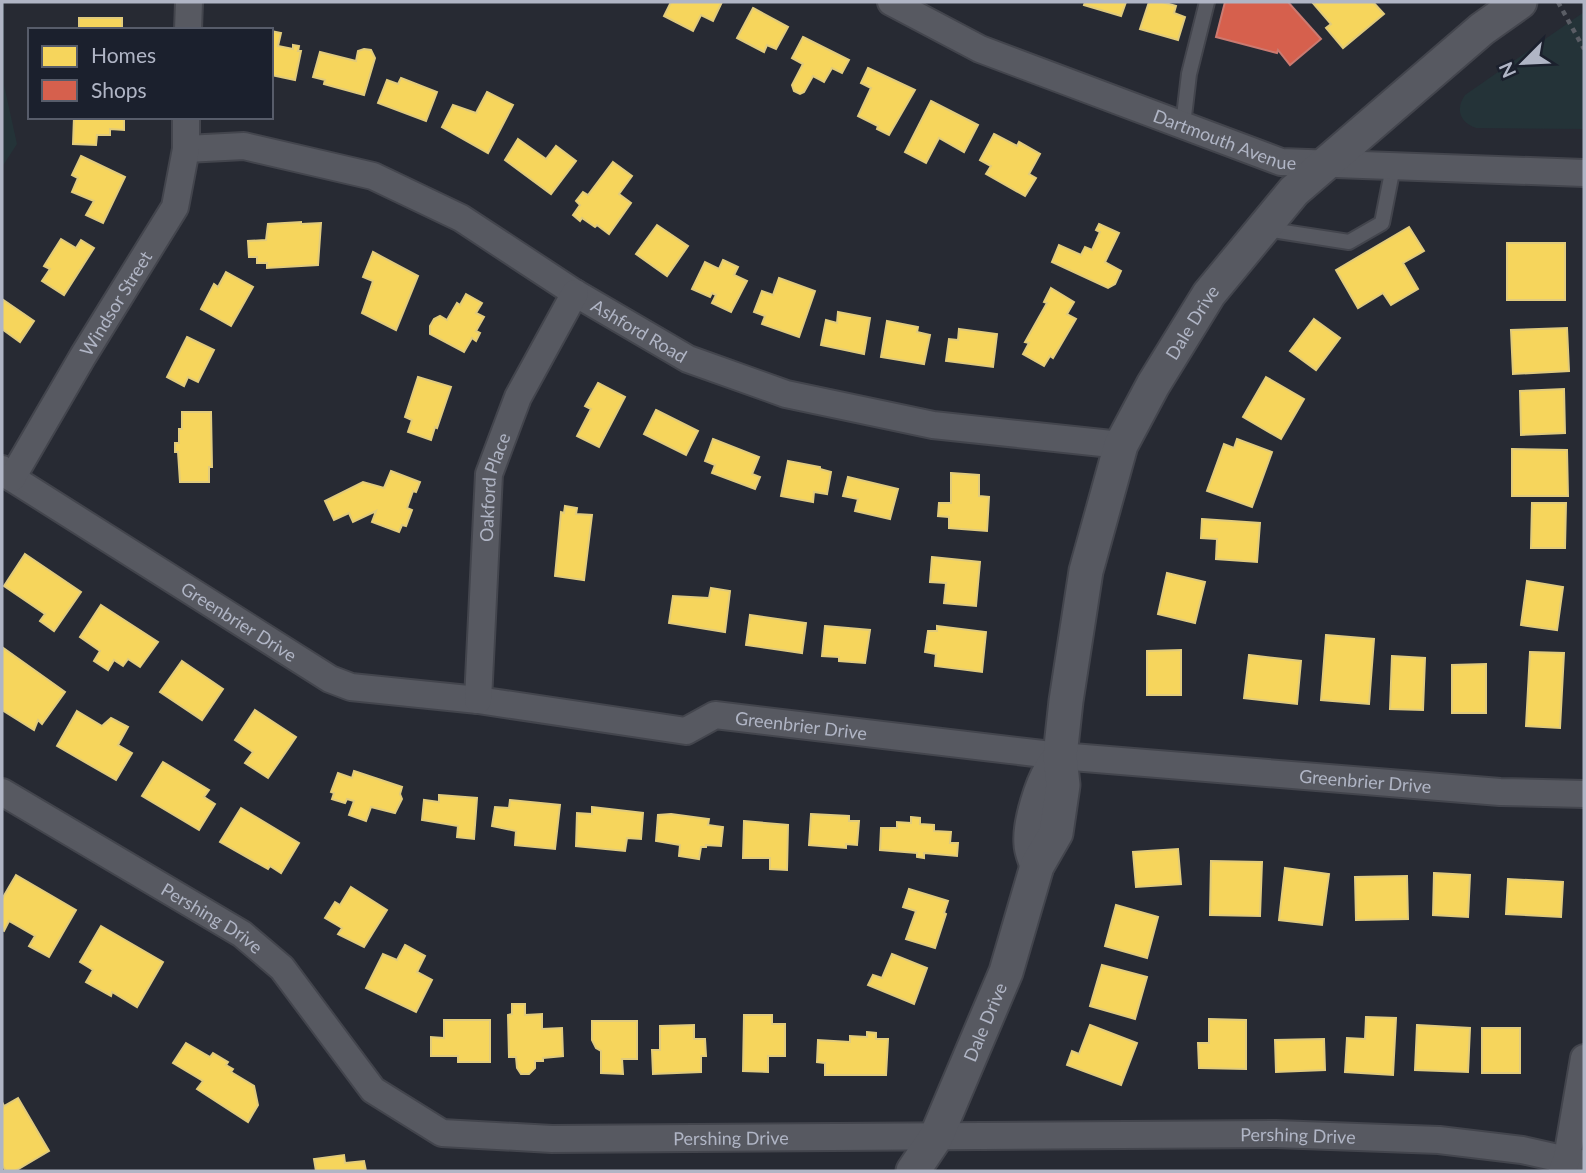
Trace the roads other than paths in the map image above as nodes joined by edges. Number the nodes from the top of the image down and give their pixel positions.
1 (189, 2) edge
2 (891, 2) edge
3 (1207, 2) edge
4 (1520, 2) edge
5 (188, 28) edge
6 (186, 119) edge
7 (1183, 125) junction
8 (186, 149) junction
9 (1328, 165) junction
10 (1393, 167) junction
11 (1584, 173) edge
12 (1263, 229) junction
13 (575, 293) junction
14 (1121, 445) junction
15 (7, 473) edge
16 (478, 700) junction
17 (1060, 756) junction
18 (2, 792) edge
19 (1584, 794) edge
20 (1584, 1058) edge
21 (936, 1137) junction
22 (1571, 1164) edge
23 (913, 1171) edge

1 - 5 street
2 - 7 street, Dartmouth Avenue
3 - 7 lane
4 - 9 street, Dale Drive
6 - 8 street, Windsor Street
7 - 9 street, Dartmouth Avenue
8 - 13 street, Ashford Road
8 - 15 street, Windsor Street
9 - 10 street, Dartmouth Avenue
9 - 12 street, Dale Drive
10 - 11 street, Dartmouth Avenue
10 - 12 lane
12 - 14 street, Dale Drive
13 - 14 street, Ashford Road
13 - 16 street, Oakford Place
14 - 17 street, Dale Drive
15 - 16 street, Greenbrier Drive
16 - 17 street, Greenbrier Drive
17 - 19 street, Greenbrier Drive
17 - 21 street, Dale Drive
18 - 21 street, Pershing Drive
20 - 22 street
21 - 22 street, Pershing Drive
21 - 23 street, Dale Drive

